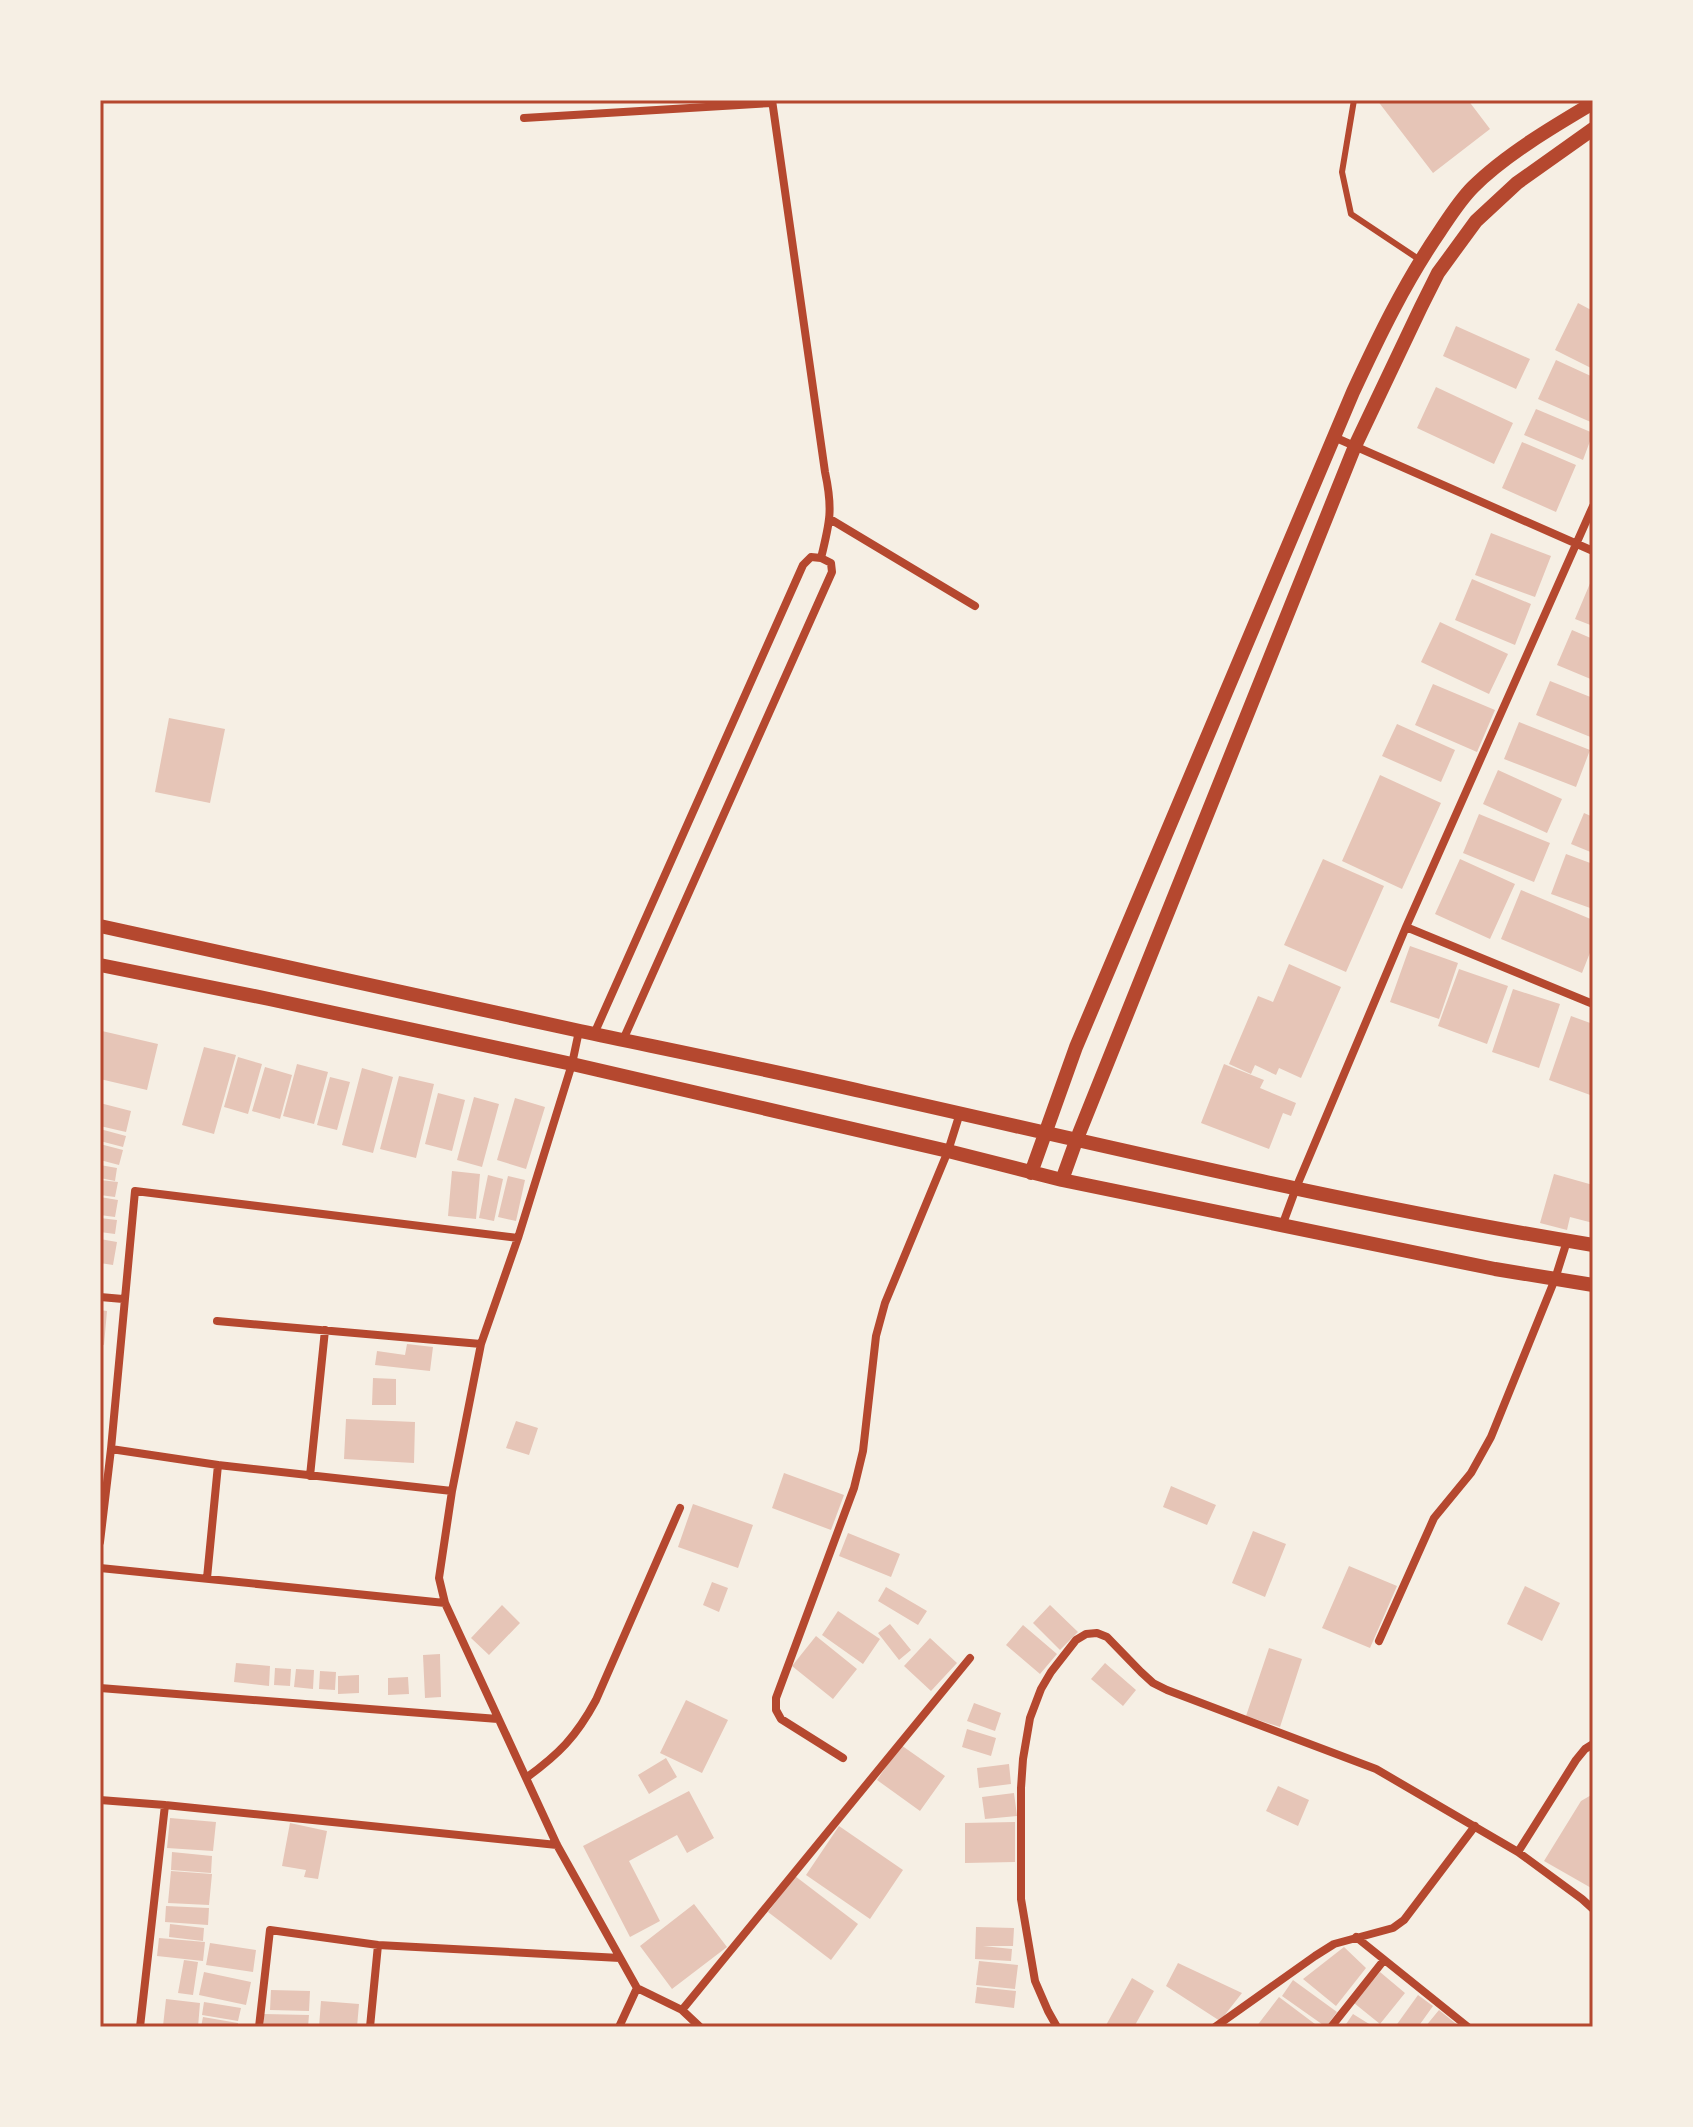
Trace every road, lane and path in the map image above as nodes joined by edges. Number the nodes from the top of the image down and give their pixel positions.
1 (1354, 100) edge
2 (772, 101) edge
3 (1593, 103) edge
4 (524, 118) dead end
5 (1593, 129) edge
6 (1420, 260) junction
7 (1334, 437) junction
8 (1355, 446) junction
9 (1593, 506) edge
10 (830, 519) junction
11 (1577, 543) junction
12 (1593, 551) edge
13 (821, 558) junction
14 (975, 606) dead end
15 (100, 926) edge
16 (1406, 927) junction
17 (100, 965) edge
18 (1592, 1001) edge
19 (586, 1032) junction
20 (623, 1040) junction
21 (572, 1064) junction
22 (960, 1113) junction
23 (1045, 1133) junction
24 (1076, 1141) junction
25 (948, 1151) junction
26 (1031, 1173) junction
27 (1062, 1180) junction
28 (1296, 1188) junction
29 (1282, 1226) junction
30 (518, 1238) junction
31 (1567, 1241) junction
32 (1593, 1245) edge
33 (1555, 1279) junction
34 (1593, 1285) edge
35 (100, 1297) edge
36 (123, 1299) junction
37 (217, 1321) dead end
38 (325, 1330) junction
39 (481, 1344) junction
40 (111, 1449) junction
41 (218, 1465) junction
42 (310, 1476) junction
43 (452, 1491) junction
44 (680, 1508) dead end
45 (100, 1542) edge
46 (100, 1568) edge
47 (207, 1578) junction
48 (445, 1603) junction
49 (1379, 1641) dead end
50 (970, 1658) dead end
51 (100, 1688) edge
52 (498, 1719) junction
53 (1593, 1744) edge
54 (843, 1758) dead end
55 (526, 1778) junction
56 (100, 1800) edge
57 (165, 1805) junction
58 (1475, 1826) junction
59 (557, 1845) junction
60 (1518, 1852) junction
61 (1593, 1909) edge
62 (1356, 1937) junction
63 (378, 1945) junction
64 (620, 1958) junction
65 (1384, 1960) junction
66 (637, 1988) junction
67 (682, 2010) junction
68 (140, 2027) edge
69 (259, 2027) edge
70 (370, 2027) edge
71 (619, 2027) edge
72 (700, 2027) edge
73 (1057, 2027) edge
74 (1215, 2027) edge
75 (1331, 2027) edge
76 (1468, 2027) edge

1 - 6 lane
2 - 4 street
2 - 10 street
3 - 6 street
5 - 8 street
6 - 7 street
7 - 8 street
7 - 23 street
8 - 11 street
8 - 24 street
9 - 11 street
10 - 13 street
10 - 14 street
11 - 12 street
11 - 16 street
13 - 19 street
13 - 20 street
15 - 19 street
16 - 18 street
16 - 28 street
17 - 21 street
19 - 20 street
19 - 21 street
20 - 22 street
21 - 25 street
21 - 30 street
22 - 23 street
22 - 25 street
23 - 24 street
23 - 26 street
24 - 27 street
24 - 28 street
25 - 26 street
25 - 54 street
26 - 27 street
27 - 29 street
28 - 29 street
28 - 31 street
29 - 33 street
30 - 36 street
30 - 39 street
31 - 32 street
31 - 33 street
33 - 34 street
33 - 49 street
35 - 36 street
36 - 40 street
37 - 38 street
38 - 39 street
38 - 42 street
39 - 43 street
40 - 41 street
40 - 45 street
41 - 42 street
41 - 47 street
42 - 43 street
43 - 48 street
44 - 55 street
46 - 47 street
47 - 48 street
48 - 52 street
50 - 67 street
51 - 52 street
52 - 55 street
53 - 60 street
55 - 59 street
56 - 57 street
57 - 59 street
57 - 68 street
58 - 60 street
58 - 62 street
58 - 73 street
59 - 64 street
60 - 61 street
62 - 65 street
62 - 74 street
63 - 64 street
63 - 69 street
63 - 70 street
64 - 66 street
65 - 75 street
65 - 76 street
66 - 67 street
66 - 71 street
67 - 72 street

